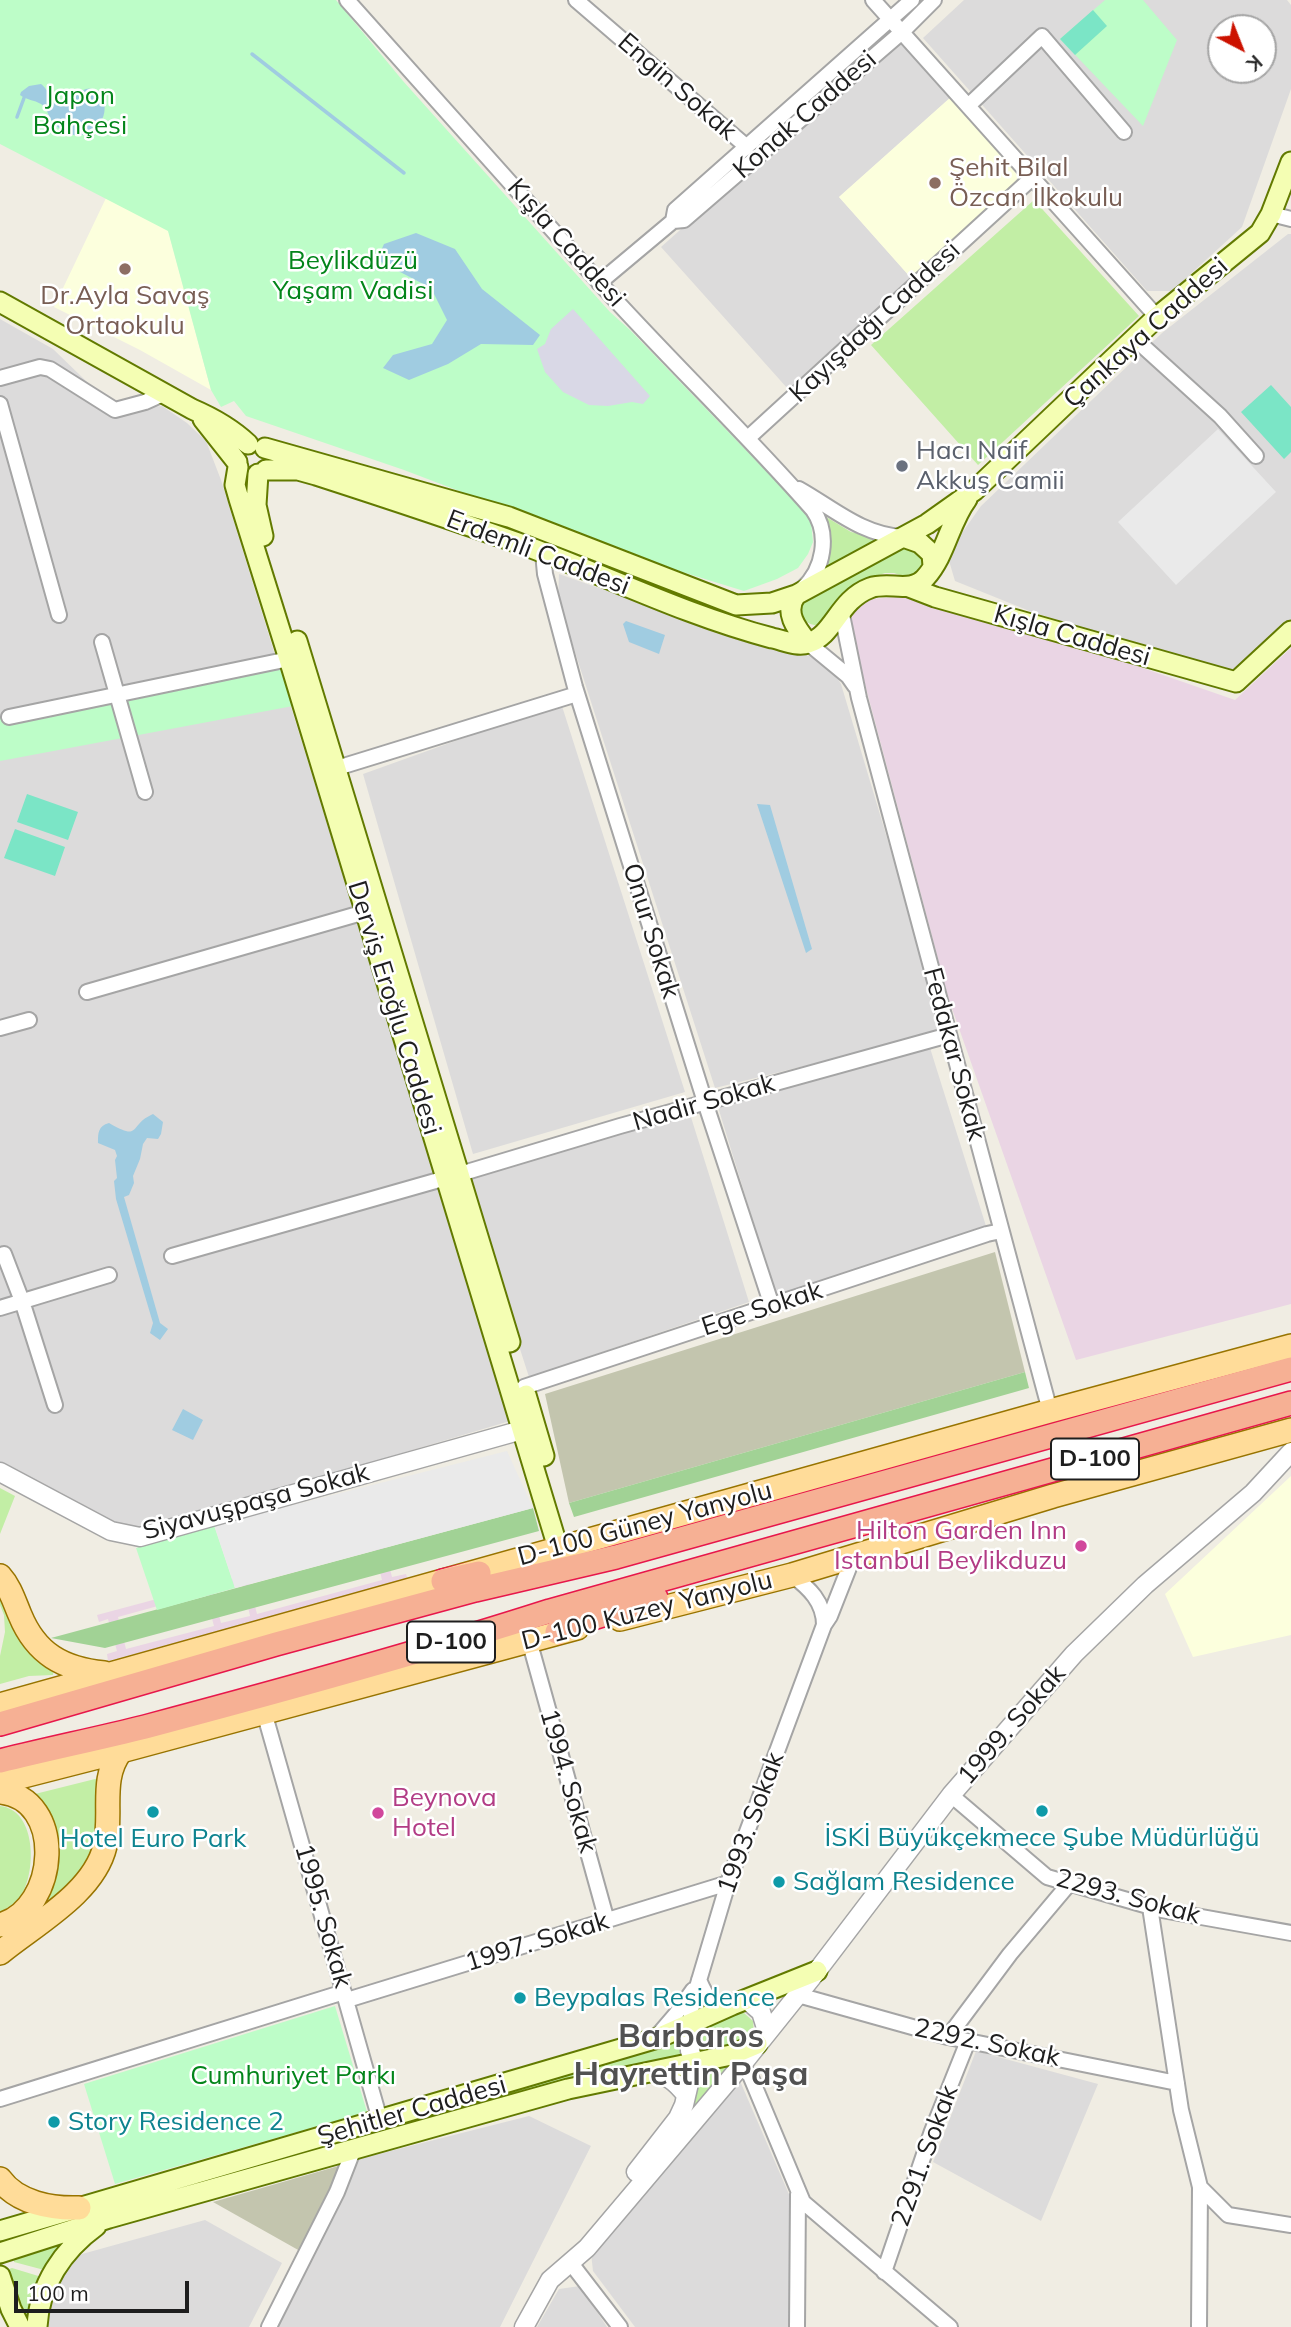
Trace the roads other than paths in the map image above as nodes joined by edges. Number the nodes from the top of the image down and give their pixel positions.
1 (347, 0) edge
2 (576, 0) edge
3 (873, 0) edge
4 (912, 0) edge
5 (934, 0) edge
6 (890, 19) junction
7 (902, 32) junction
8 (968, 106) junction
9 (1124, 132) dead end
10 (747, 146) junction
11 (1291, 162) edge
12 (1032, 178) junction
13 (1271, 214) junction
14 (1291, 219) edge
15 (673, 220) junction
16 (600, 283) junction
17 (0, 302) edge
18 (1157, 317) junction
19 (1134, 338) junction
20 (0, 378) edge
21 (165, 393) junction
22 (0, 404) edge
23 (192, 409) junction
24 (748, 438) junction
25 (256, 446) junction
26 (1256, 456) dead end
27 (238, 464) junction
28 (262, 472) junction
29 (789, 483) junction
30 (975, 490) junction
31 (903, 537) junction
32 (543, 553) junction
33 (933, 566) junction
34 (909, 587) junction
35 (796, 595) junction
36 (841, 610) junction
37 (59, 615) dead end
38 (1291, 631) edge
39 (102, 642) dead end
40 (808, 643) junction
41 (296, 658) junction
42 (117, 694) junction
43 (577, 694) junction
44 (859, 698) junction
45 (9, 717) dead end
46 (330, 770) junction
47 (145, 792) dead end
48 (372, 910) junction
49 (87, 992) dead end
50 (29, 1020) dead end
51 (0, 1028) edge
52 (949, 1035) junction
53 (705, 1102) junction
54 (453, 1176) junction
55 (1001, 1231) junction
56 (4, 1254) dead end
57 (172, 1256) dead end
58 (109, 1275) dead end
59 (22, 1301) junction
60 (772, 1306) junction
61 (0, 1308) edge
62 (1291, 1346) edge
63 (1291, 1369) edge
64 (518, 1389) junction
65 (1291, 1403) edge
66 (55, 1405) dead end
67 (1050, 1411) junction
68 (529, 1428) junction
69 (1291, 1430) edge
70 (1291, 1452) edge
71 (0, 1472) edge
72 (899, 1514) junction
73 (730, 1526) junction
74 (565, 1546) junction
75 (854, 1555) junction
76 (792, 1575) junction
77 (0, 1576) edge
78 (443, 1581) junction
79 (824, 1625) junction
80 (557, 1632) junction
81 (529, 1640) junction
82 (111, 1673) junction
83 (0, 1705) edge
84 (264, 1712) junction
85 (0, 1724) edge
86 (121, 1751) junction
87 (0, 1761) edge
88 (0, 1782) edge
89 (0, 1792) edge
90 (951, 1795) junction
91 (728, 1883) junction
92 (1069, 1884) junction
93 (1150, 1907) junction
94 (607, 1921) junction
95 (0, 1925) edge
96 (1291, 1933) edge
97 (0, 1953) edge
98 (817, 1971) junction
99 (699, 1980) junction
100 (798, 1995) junction
101 (346, 1996) junction
102 (739, 2002) junction
103 (690, 2025) junction
104 (762, 2037) junction
105 (948, 2037) junction
106 (654, 2039) junction
107 (968, 2041) junction
108 (694, 2062) junction
109 (740, 2067) junction
110 (647, 2072) junction
111 (1177, 2082) junction
112 (686, 2095) junction
113 (0, 2099) edge
114 (380, 2120) junction
115 (353, 2151) junction
116 (0, 2179) edge
117 (1200, 2187) junction
118 (798, 2194) junction
119 (79, 2208) junction
120 (109, 2218) junction
121 (1291, 2225) edge
122 (0, 2231) edge
123 (0, 2252) edge
124 (570, 2262) junction
125 (884, 2272) junction
126 (0, 2276) edge
127 (20, 2327) edge
128 (37, 2327) edge
129 (269, 2327) edge
130 (524, 2327) edge
131 (620, 2327) edge
132 (797, 2327) edge
133 (950, 2327) edge
134 (1199, 2327) edge

1 - 16 street, Kışla Caddesi
2 - 10 street, Engin Sokak
3 - 6 street
4 - 6 street, Konak Caddesi
5 - 7 street, Konak Caddesi
6 - 7 street
6 - 10 street, Konak Caddesi
7 - 8 street
7 - 15 street, Konak Caddesi
8 - 9 street
8 - 12 street
10 - 15 street, Konak Caddesi
11 - 13 main road, Çankaya Caddesi
12 - 18 street
12 - 24 street, Kayışdağı Caddesi
13 - 14 street
13 - 18 main road, Çankaya Caddesi
15 - 16 street, Konak Caddesi
16 - 24 street, Kışla Caddesi
17 - 21 main road
18 - 19 main road, Çankaya Caddesi
19 - 26 street
19 - 30 main road, Çankaya Caddesi
20 - 21 street
21 - 23 main road
22 - 37 street
23 - 25 main road
23 - 27 main road
24 - 29 street, Kışla Caddesi
25 - 27 main road
25 - 28 main road
25 - 35 main road, Erdemli Caddesi
27 - 28 main road
27 - 41 main road, Derviş Eroğlu Caddesi
28 - 32 main road, Erdemli Caddesi
28 - 41 main road, Derviş Eroğlu Caddesi
29 - 31 street
29 - 35 street
30 - 31 main road, Çankaya Caddesi
30 - 33 main road
31 - 33 main road
31 - 35 main road, Çankaya Caddesi
32 - 40 main road, Erdemli Caddesi
32 - 43 street, Onur Sokak
33 - 34 main road
34 - 36 main road, Kışla Caddesi
34 - 38 main road, Kışla Caddesi
35 - 40 main road
36 - 40 main road, Kışla Caddesi
36 - 44 street, Fedakar Sokak
39 - 42 street
40 - 44 street
41 - 42 street
41 - 46 main road, Derviş Eroğlu Caddesi
42 - 45 street
42 - 47 street
43 - 46 street
43 - 53 street, Onur Sokak
44 - 52 street, Fedakar Sokak
46 - 48 main road, Derviş Eroğlu Caddesi
48 - 49 street
48 - 54 main road, Derviş Eroğlu Caddesi
50 - 51 street
52 - 53 street, Nadir Sokak
52 - 55 street, Fedakar Sokak
53 - 54 street, Nadir Sokak
53 - 60 street, Onur Sokak
54 - 57 street, Nadir Sokak
54 - 64 main road, Derviş Eroğlu Caddesi
55 - 60 street, Ege Sokak
55 - 67 street, Fedakar Sokak
56 - 59 street
58 - 59 street
59 - 61 street
59 - 66 street
60 - 64 street, Ege Sokak
62 - 67 main road, D-100 Güney Yanyolu
63 - 73 highway, D-100
64 - 68 main road, Derviş Eroğlu Caddesi
65 - 72 highway, D-100
67 - 74 main road, D-100 Güney Yanyolu
68 - 71 street, Siyavuşpaşa Sokak
68 - 74 main road, Derviş Eroğlu Caddesi
69 - 75 main road, D-100 Kuzey Yanyolu
70 - 90 street, 1999. Sokak
72 - 80 highway
72 - 87 highway, D-100
73 - 78 highway
73 - 85 highway, D-100
74 - 78 main road, D-100 Güney Yanyolu
75 - 76 main road, D-100 Kuzey Yanyolu
75 - 79 street, 1993. Sokak
76 - 79 street
76 - 80 main road, D-100 Kuzey Yanyolu
77 - 82 main road
78 - 82 main road, D-100 Güney Yanyolu
79 - 91 street, 1993. Sokak
80 - 81 main road, D-100 Kuzey Yanyolu
81 - 84 main road, D-100 Kuzey Yanyolu
81 - 94 street, 1994. Sokak
82 - 83 main road, D-100 Güney Yanyolu
84 - 86 main road, D-100 Kuzey Yanyolu
84 - 101 street, 1995. Sokak
86 - 88 main road, D-100 Kuzey Yanyolu
86 - 97 main road
89 - 95 main road
90 - 92 street, 2293. Sokak
90 - 98 street, 1999. Sokak
91 - 94 street, 1997. Sokak
91 - 99 street, 1993. Sokak
92 - 93 street, 2293. Sokak
92 - 105 street
93 - 96 street, 2293. Sokak
93 - 111 street
94 - 101 street, 1997. Sokak
98 - 100 street, 1999. Sokak
98 - 102 main road, Şehitler Caddesi
99 - 102 street
99 - 103 street, 1993. Sokak
99 - 106 street
100 - 104 street, 1999. Sokak
100 - 105 street, 2292. Sokak
101 - 113 street, 1997. Sokak
101 - 114 street, 1995. Sokak
102 - 103 main road, Şehitler Caddesi
102 - 104 street
103 - 106 main road, Şehitler Caddesi
103 - 108 street
104 - 108 main road, Şehitler Caddesi
104 - 109 street
105 - 107 street, 2292. Sokak
106 - 114 main road, Şehitler Caddesi
107 - 111 street, 2292. Sokak
107 - 125 street, 2291. Sokak
108 - 110 main road, Şehitler Caddesi
108 - 112 street
109 - 118 street
109 - 124 street
110 - 112 street
110 - 115 main road, Şehitler Caddesi
111 - 117 street
112 - 124 street
114 - 119 main road, Şehitler Caddesi
115 - 120 main road, Şehitler Caddesi
115 - 129 street
116 - 119 main road
117 - 121 street
117 - 134 street
118 - 125 street
118 - 132 street
119 - 122 main road, Şehitler Caddesi
120 - 123 main road, Şehitler Caddesi
120 - 128 main road
124 - 130 street
124 - 131 street
125 - 133 street
126 - 127 main road

